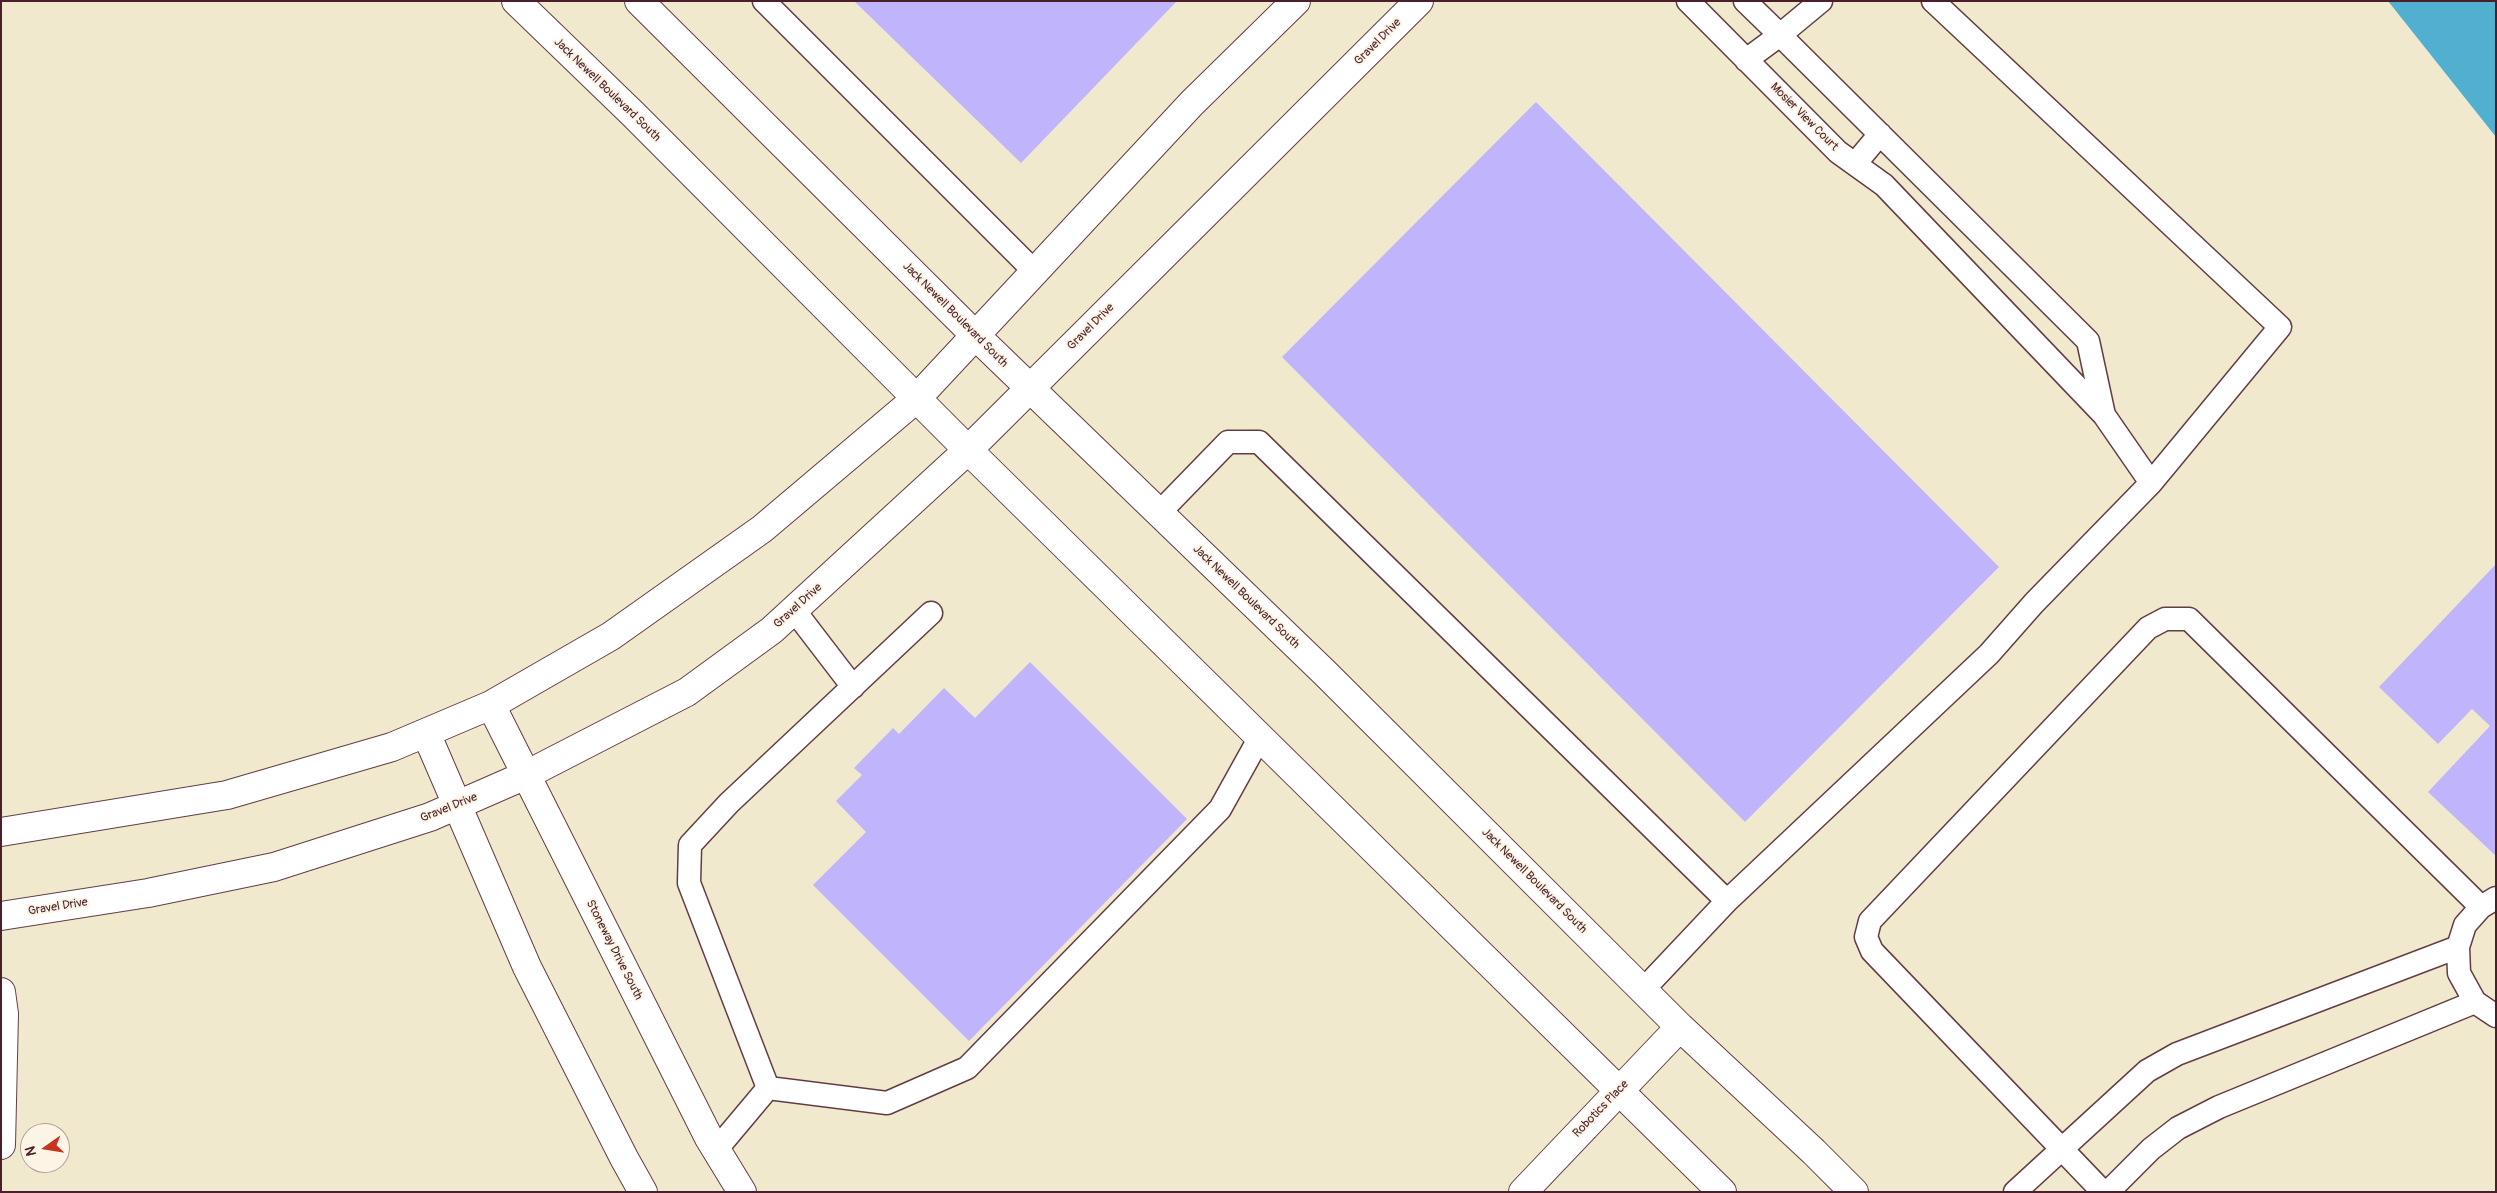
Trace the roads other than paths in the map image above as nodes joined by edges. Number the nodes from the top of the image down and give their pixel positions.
1 (516, 1) edge
2 (639, 1) edge
3 (764, 1) edge
4 (1296, 1) edge
5 (1419, 1) edge
6 (1688, 1) edge
7 (1746, 1) edge
8 (1821, 1) edge
9 (1933, 1) edge
10 (1780, 35) junction
11 (1746, 60) junction
12 (1880, 134) junction
13 (1854, 164) junction
14 (1035, 272) junction
15 (976, 336) junction
16 (1030, 389) junction
17 (917, 398) junction
18 (2104, 415) junction
19 (968, 450) junction
20 (2151, 483) junction
21 (1159, 513) junction
22 (794, 610) junction
23 (931, 613) dead end
24 (853, 687) junction
25 (491, 705) junction
26 (426, 733) junction
27 (1260, 737) junction
28 (526, 775) junction
29 (458, 805) junction
30 (1, 832) edge
31 (1727, 901) junction
32 (2488, 902) edge
33 (1, 916) edge
34 (2458, 946) junction
35 (1643, 990) junction
36 (1, 992) edge
37 (2475, 1002) junction
38 (2496, 1016) edge
39 (1680, 1027) junction
40 (768, 1088) junction
41 (1619, 1091) junction
42 (1, 1145) edge
43 (2062, 1149) junction
44 (716, 1150) junction
45 (643, 1192) edge
46 (742, 1192) edge
47 (1523, 1192) edge
48 (1722, 1192) edge
49 (1854, 1192) edge
50 (2015, 1192) edge
51 (2103, 1192) edge
52 (2108, 1192) edge

1 - 17 street, Jack Newell Boulevard South
2 - 15 street, Jack Newell Boulevard South
3 - 14 lane
4 - 14 street
5 - 16 street, Gravel Drive
6 - 11 lane, Mosier View Court
7 - 10 lane
8 - 10 lane
9 - 20 lane
10 - 11 lane
10 - 12 lane
11 - 13 lane, Mosier View Court
12 - 13 lane
12 - 18 lane
13 - 18 lane, Mosier View Court
14 - 15 street
15 - 16 street, Jack Newell Boulevard South
15 - 17 street
16 - 19 street, Gravel Drive
16 - 21 street, Jack Newell Boulevard South
17 - 19 street, Jack Newell Boulevard South
17 - 25 street
18 - 20 lane
19 - 22 street, Gravel Drive
19 - 27 street, Jack Newell Boulevard South
20 - 31 lane
21 - 31 lane
21 - 35 street, Jack Newell Boulevard South
22 - 24 lane
22 - 28 street, Gravel Drive
23 - 24 lane
24 - 40 lane
25 - 26 street
25 - 28 street, Stoneway Drive South
26 - 29 street
26 - 30 street
27 - 40 lane
27 - 41 street, Jack Newell Boulevard South
28 - 29 street, Gravel Drive
28 - 44 street, Stoneway Drive South
29 - 33 street, Gravel Drive
29 - 45 street
31 - 35 lane
32 - 34 lane
32 - 43 lane
34 - 37 lane
34 - 43 lane
35 - 39 street, Jack Newell Boulevard South
36 - 42 street
37 - 38 lane
37 - 52 lane
39 - 41 street, Robotics Place
39 - 49 street, Jack Newell Boulevard South
40 - 44 lane
41 - 47 street, Robotics Place
41 - 48 street, Jack Newell Boulevard South
43 - 50 lane
43 - 51 lane
44 - 46 street, Stoneway Drive South

